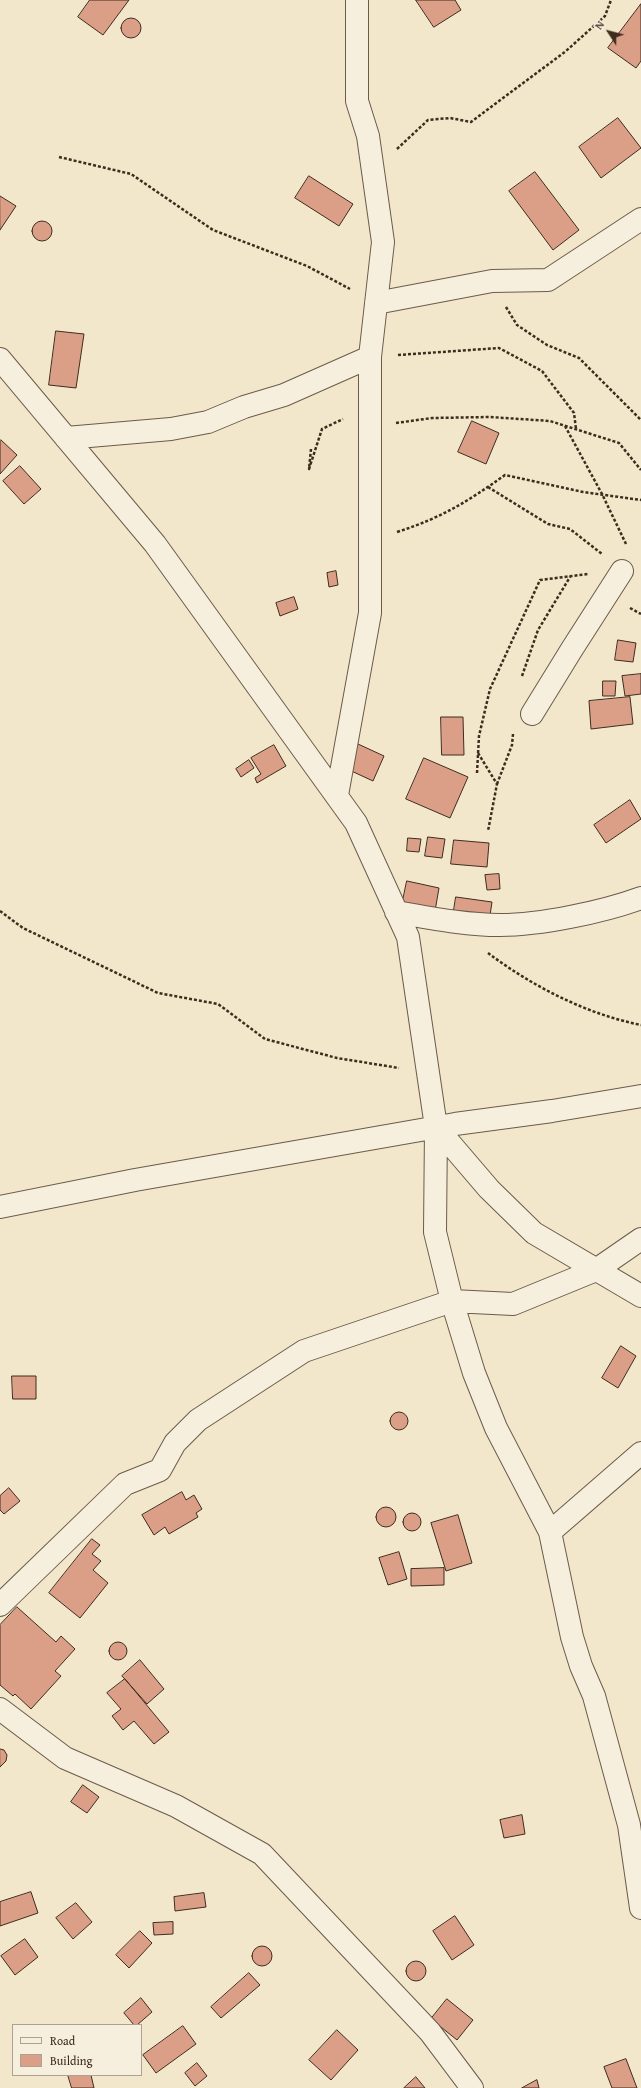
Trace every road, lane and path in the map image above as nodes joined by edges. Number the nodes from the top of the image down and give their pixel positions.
1 (357, 0) edge
2 (611, 0) edge
3 (59, 157) dead end
4 (373, 171) junction
5 (641, 219) edge
6 (504, 281) junction
7 (376, 303) junction
8 (370, 357) junction
9 (0, 359) edge
10 (641, 420) edge
11 (565, 426) junction
12 (370, 427) junction
13 (576, 429) junction
14 (66, 438) junction
15 (311, 449) dead end
16 (641, 470) edge
17 (488, 487) junction
18 (602, 494) junction
19 (641, 500) edge
20 (370, 535) junction
21 (628, 548) dead end
22 (622, 571) joint
23 (593, 574) dead end
24 (532, 714) dead end
25 (478, 753) junction
26 (476, 773) dead end
27 (337, 794) junction
28 (488, 831) dead end
29 (641, 898) edge
30 (0, 911) edge
31 (396, 912) junction
32 (487, 952) dead end
33 (641, 1025) edge
34 (428, 1072) junction
35 (641, 1096) edge
36 (436, 1127) junction
37 (0, 1207) edge
38 (641, 1240) edge
39 (596, 1270) junction
40 (641, 1296) edge
41 (452, 1301) junction
42 (641, 1453) edge
43 (550, 1532) junction
44 (0, 1605) edge
45 (0, 1709) edge
46 (641, 1908) edge
47 (472, 2088) edge

1 - 4 street
2 - 4 path
3 - 7 path
4 - 7 street
5 - 6 street
6 - 7 street
6 - 10 path
7 - 8 street
8 - 12 street
8 - 13 path
8 - 14 street
9 - 14 street
11 - 12 path
11 - 13 path
11 - 18 path
12 - 15 path
12 - 20 street
13 - 16 path
14 - 27 street
17 - 18 path
17 - 20 path
17 - 22 path
18 - 19 path
18 - 21 path
20 - 27 street
22 - 24 street
23 - 25 path
25 - 26 path
25 - 28 path
27 - 31 street
29 - 31 street
30 - 34 path
31 - 34 street
32 - 33 path
34 - 36 street
35 - 36 street
36 - 37 street
36 - 39 street
36 - 41 street
38 - 39 street
39 - 40 street
39 - 41 street
41 - 43 street
41 - 44 street
42 - 43 street
43 - 46 street
45 - 47 street

